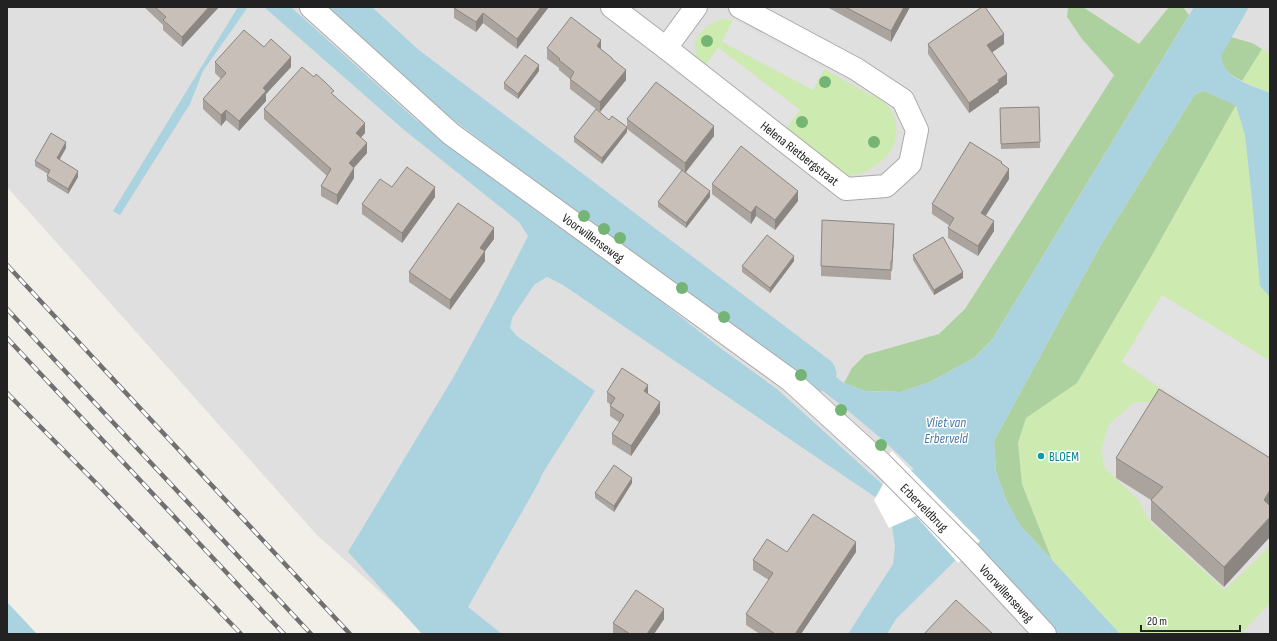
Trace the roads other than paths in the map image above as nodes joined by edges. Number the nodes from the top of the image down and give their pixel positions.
1 (311, 7) edge
2 (612, 7) edge
3 (696, 7) edge
4 (740, 7) edge
5 (666, 48) junction
6 (880, 462) joint
7 (969, 552) joint
8 (1045, 634) edge

1 - 6 street, Voorwillenseweg
2 - 5 street, Helena Rietbergstraat
3 - 5 street
4 - 5 street, Helena Rietbergstraat
6 - 7 street, Erberveldbrug
7 - 8 street, Voorwillenseweg

